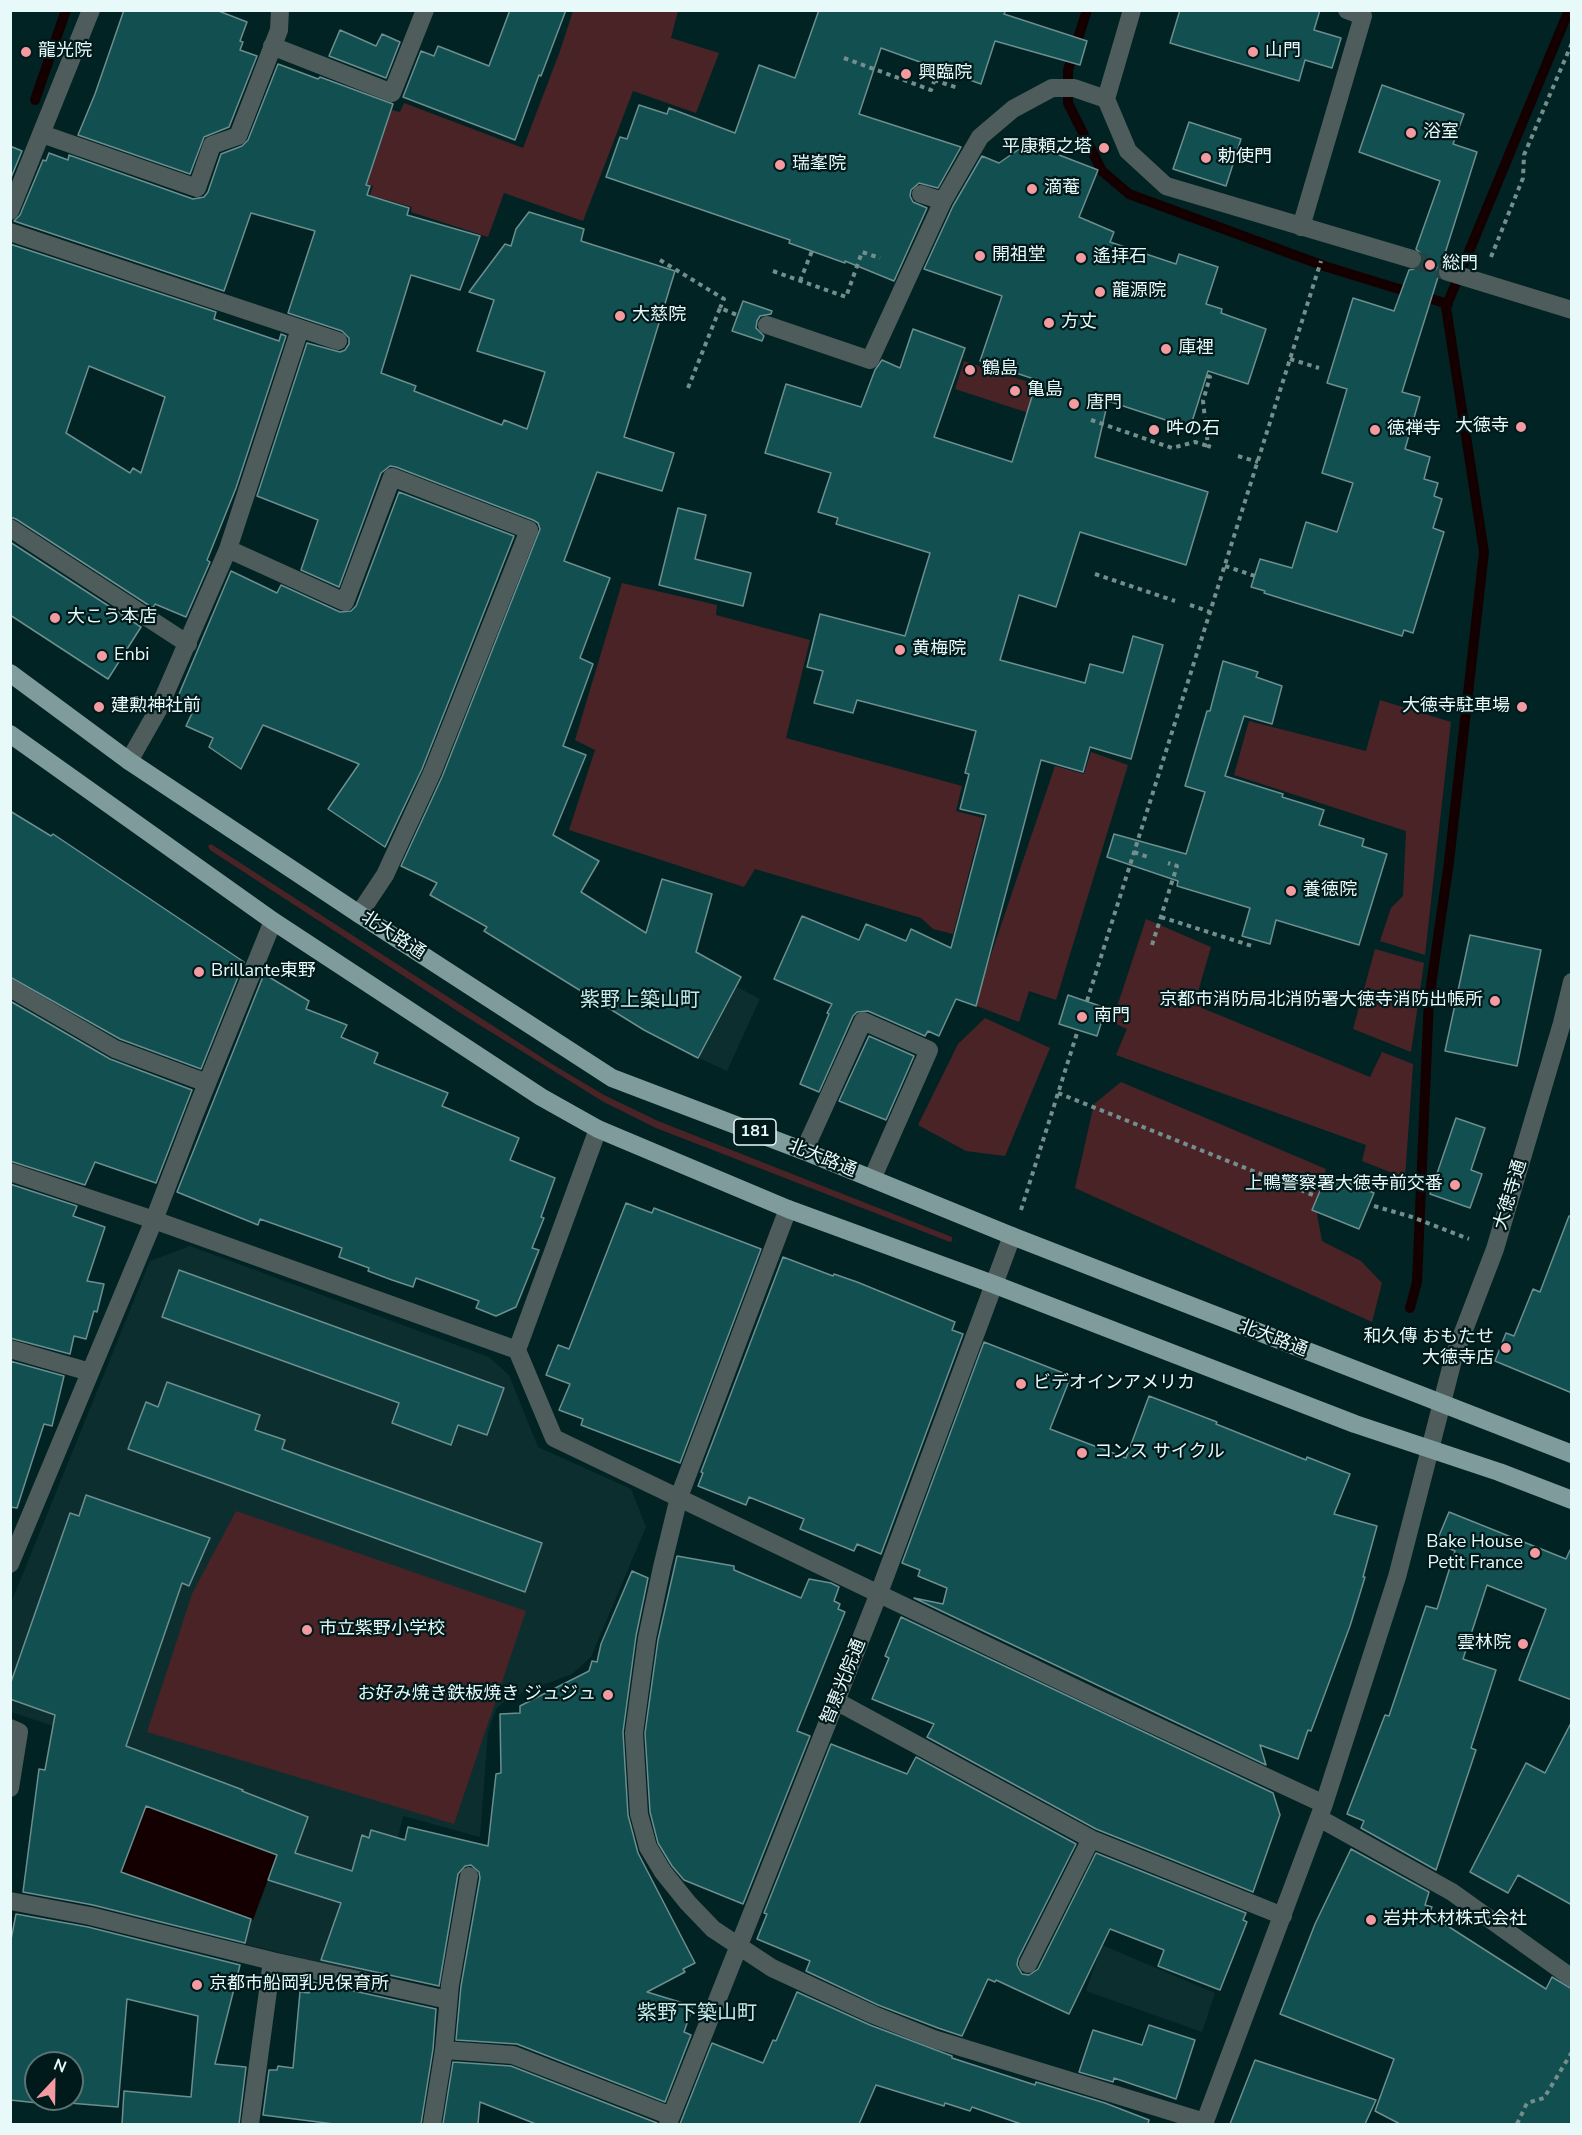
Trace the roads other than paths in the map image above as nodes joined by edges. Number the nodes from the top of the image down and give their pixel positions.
1 (91, 10) edge
2 (425, 10) edge
3 (1132, 10) edge
4 (1347, 10) edge
5 (275, 12) edge
6 (272, 46) junction
7 (1106, 99) junction
8 (42, 134) junction
9 (921, 194) dead end
10 (943, 201) junction
11 (10, 211) edge
12 (1301, 227) junction
13 (10, 232) edge
14 (1412, 259) tunnel mouth
15 (1462, 276) tunnel mouth
16 (1572, 310) edge
17 (767, 325) dead end
18 (300, 329) junction
19 (338, 341) dead end
20 (10, 528) edge
21 (228, 549) junction
22 (188, 644) junction
23 (10, 673) edge
24 (10, 734) edge
25 (129, 761) junction
26 (359, 914) junction
27 (273, 921) junction
28 (1572, 982) edge
29 (10, 988) edge
30 (1567, 1025) edge
31 (207, 1083) junction
32 (598, 1128) junction
33 (804, 1151) junction
34 (10, 1172) edge
35 (872, 1179) junction
36 (788, 1209) junction
37 (154, 1220) junction
38 (1012, 1236) junction
39 (993, 1284) junction
40 (10, 1349) edge
41 (516, 1350) junction
42 (90, 1372) junction
43 (1442, 1404) junction
44 (1430, 1449) junction
45 (1572, 1454) edge
46 (680, 1497) junction
47 (1572, 1500) edge
48 (14, 1544) edge
49 (10, 1564) edge
50 (879, 1593) junction
51 (836, 1701) junction
52 (10, 1728) edge
53 (10, 1788) edge
54 (1322, 1811) junction
55 (1090, 1839) junction
56 (469, 1876) dead end
57 (10, 1901) edge
58 (1283, 1916) junction
59 (738, 1946) junction
60 (272, 1961) junction
61 (1028, 1964) dead end
62 (1572, 1978) edge
63 (448, 2000) junction
64 (444, 2050) junction
65 (670, 2120) edge
66 (1204, 2123) edge
67 (250, 2124) edge
68 (432, 2124) edge

1 - 8 street
2 - 6 street
3 - 7 street
4 - 12 street
5 - 6 street
6 - 8 street
7 - 10 street
7 - 12 street
8 - 11 street
9 - 10 street
10 - 17 street
12 - 14 street
13 - 18 street
15 - 16 street
18 - 19 street
18 - 21 street
20 - 22 street
21 - 22 street
21 - 26 street
22 - 25 street
23 - 25 main road, 北大路通 / 181
24 - 27 main road
25 - 26 main road, 北大路通 / 181
26 - 33 main road, 北大路通 / 181
27 - 31 street
27 - 32 main road
28 - 30 street, 大徳寺通
29 - 31 street
30 - 43 street, 大徳寺通
31 - 37 street
32 - 36 main road
32 - 41 street
33 - 35 main road, 北大路通 / 181
33 - 35 street
34 - 37 street
35 - 38 main road, 北大路通 / 181
36 - 39 main road
36 - 46 street
37 - 41 street
37 - 42 street
38 - 39 street, 智恵光院通
38 - 43 main road, 北大路通 / 181
39 - 44 main road
39 - 50 street, 智恵光院通
40 - 42 street
41 - 46 street
42 - 48 street
43 - 44 street, 大徳寺通
43 - 45 main road, 北大路通 / 181
44 - 47 main road
44 - 54 street, 大徳寺通
46 - 50 street
46 - 59 street
48 - 49 street
50 - 51 street, 智恵光院通
50 - 54 street
51 - 55 street
51 - 59 street, 智恵光院通
52 - 53 street
54 - 58 street, 大徳寺通
54 - 62 street
55 - 58 street
55 - 61 street
56 - 63 street
57 - 60 street
58 - 66 street, 大徳寺通
59 - 65 street, 智恵光院通
59 - 66 street
60 - 63 street
60 - 67 street
63 - 64 street
64 - 65 street
64 - 68 street

